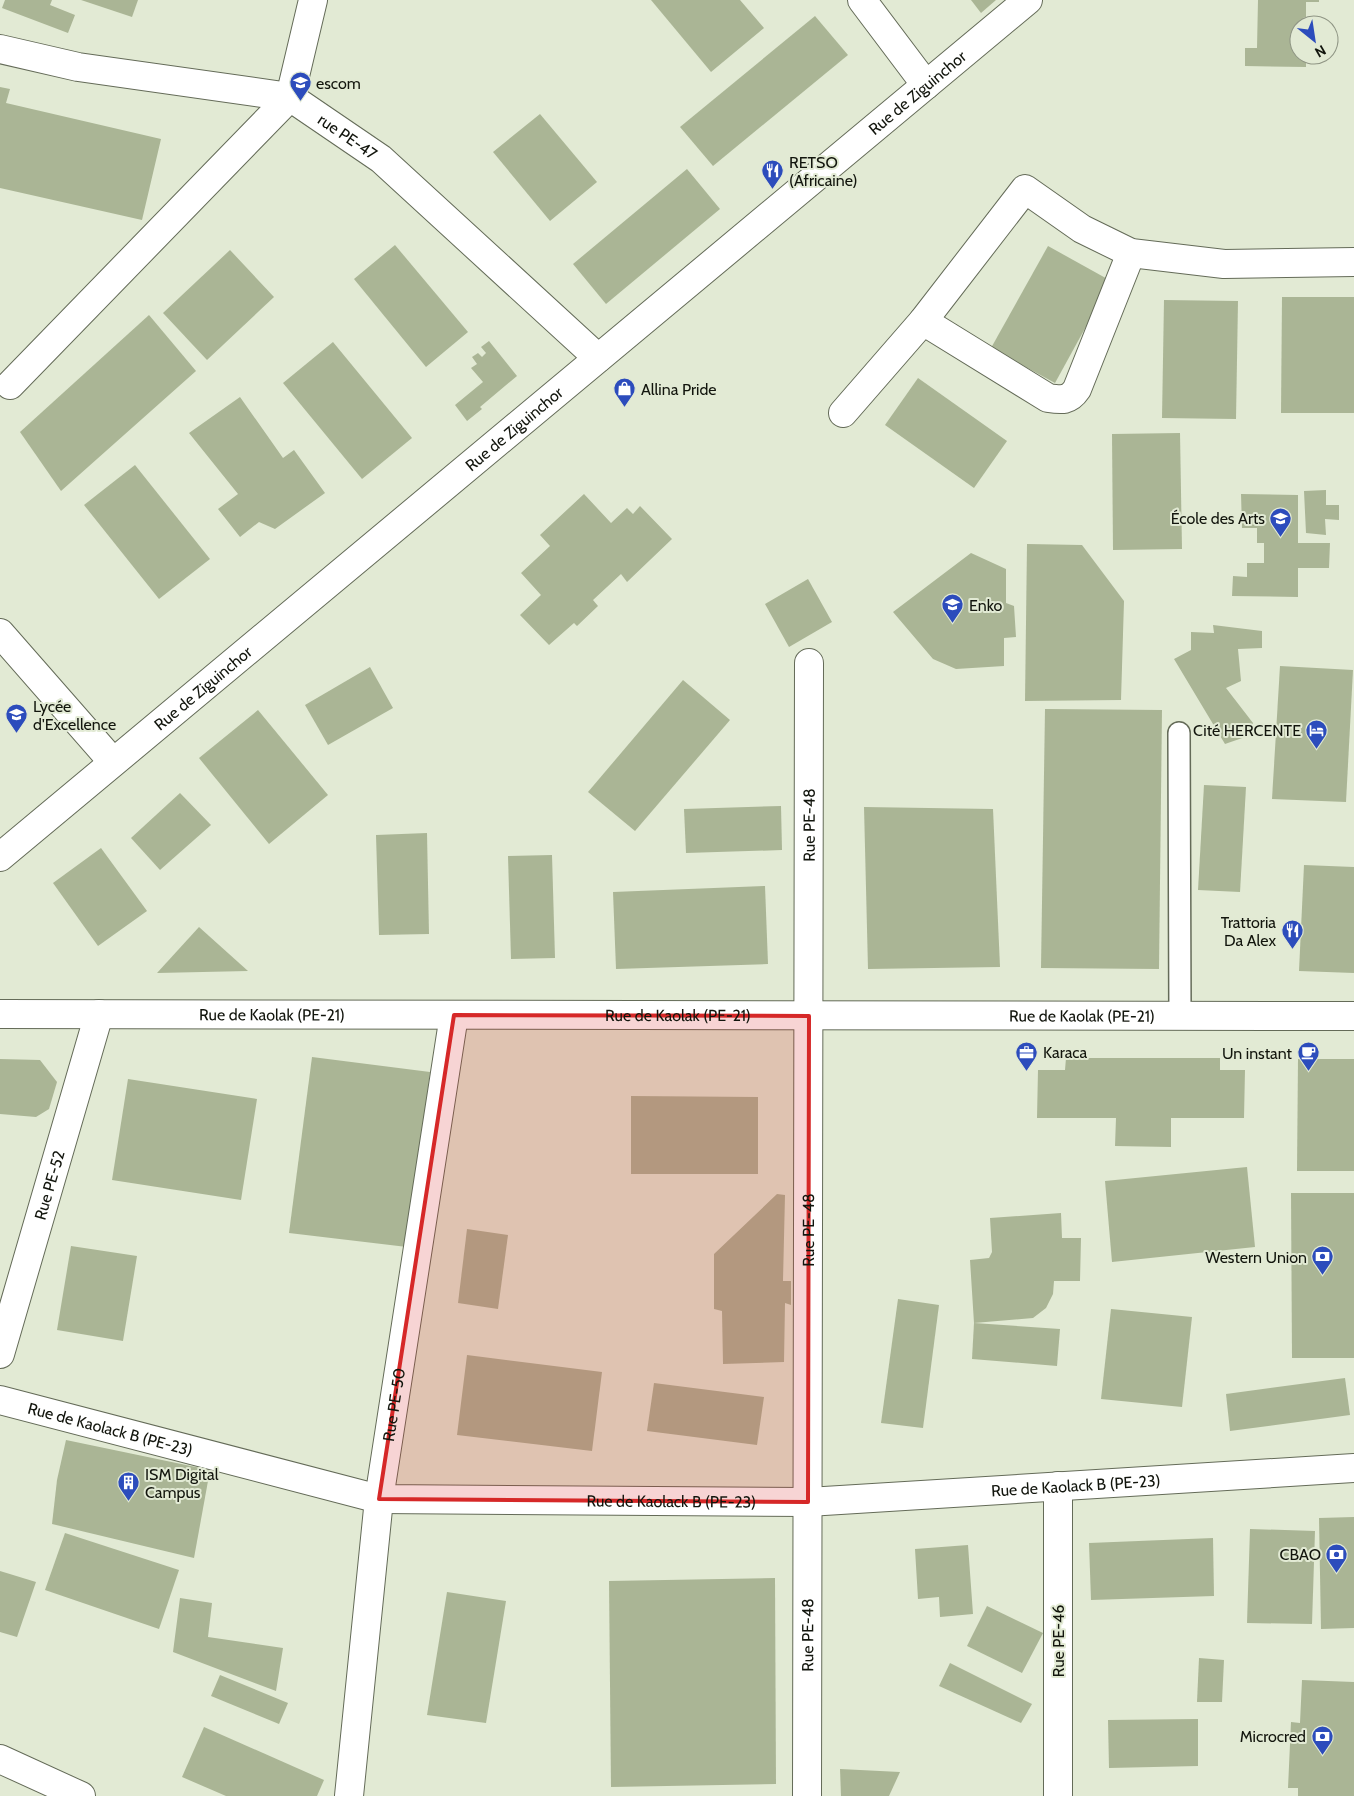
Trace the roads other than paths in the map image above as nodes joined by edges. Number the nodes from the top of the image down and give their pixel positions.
1 (313, 0) edge
2 (862, 0) edge
3 (1028, 0) edge
4 (0, 49) edge
5 (926, 85) junction
6 (290, 97) junction
7 (1131, 253) junction
8 (1354, 262) edge
9 (923, 321) junction
10 (598, 358) junction
11 (10, 385) dead end
12 (843, 413) dead end
13 (0, 634) edge
14 (810, 663) dead end
15 (1179, 733) dead end
16 (113, 762) junction
17 (0, 857) edge
18 (0, 1014) edge
19 (99, 1014) junction
20 (454, 1015) junction
21 (809, 1016) junction
22 (1180, 1016) junction
23 (1354, 1016) edge
24 (0, 1354) edge
25 (0, 1400) edge
26 (1354, 1468) edge
27 (1058, 1486) junction
28 (379, 1498) junction
29 (808, 1502) junction
30 (0, 1759) edge
31 (81, 1796) edge
32 (349, 1796) edge
33 (807, 1796) edge
34 (1058, 1796) edge

1 - 6 street
2 - 5 street
3 - 5 street, Rue de Ziguinchor
4 - 6 street, rue PE-47
5 - 10 street, Rue de Ziguinchor
6 - 10 street, rue PE-47
6 - 11 street
7 - 8 street
7 - 9 street
7 - 9 street
9 - 12 street
10 - 16 street, Rue de Ziguinchor
13 - 16 street
14 - 21 street, Rue PE-48
15 - 22 lane
16 - 17 street, Rue de Ziguinchor
18 - 19 street, Rue de Kaolak (PE-21)
19 - 20 street, Rue de Kaolak (PE-21)
19 - 24 street, Rue PE-52
20 - 21 street, Rue de Kaolak (PE-21)
20 - 28 street, Rue PE-50
21 - 22 street, Rue de Kaolak (PE-21)
21 - 29 street, Rue PE-48
22 - 23 street, Rue de Kaolak (PE-21)
25 - 28 street, Rue de Kaolack B (PE-23)
26 - 27 street, Rue de Kaolack B (PE-23)
27 - 29 street, Rue de Kaolack B (PE-23)
27 - 34 street, Rue PE-46
28 - 29 street, Rue de Kaolack B (PE-23)
28 - 32 street, Rue PE-50
29 - 33 street, Rue PE-48
30 - 31 street

